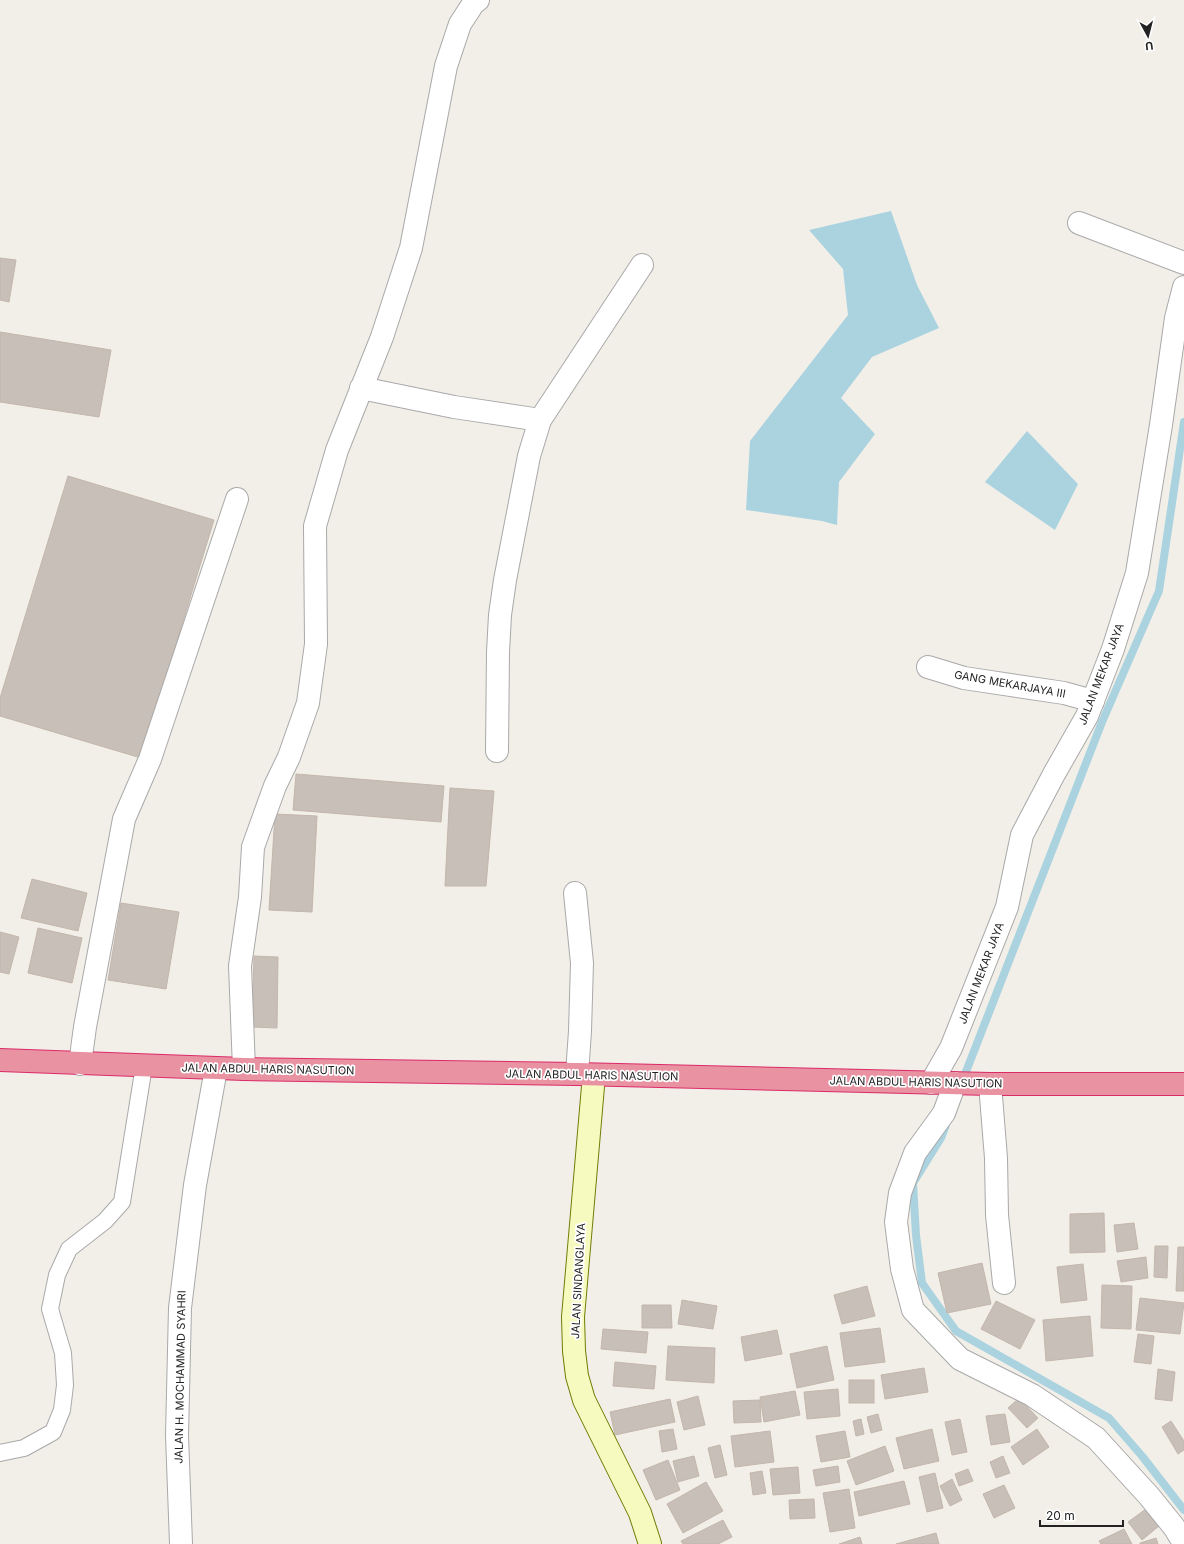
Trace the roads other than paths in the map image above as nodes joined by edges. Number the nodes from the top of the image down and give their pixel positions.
1 (478, 0) edge
2 (1079, 224) dead end
3 (1184, 263) edge
4 (642, 265) dead end
5 (1184, 287) edge
6 (361, 388) junction
7 (540, 420) junction
8 (237, 499) dead end
9 (928, 667) dead end
10 (1093, 702) junction
11 (498, 751) dead end
12 (575, 893) dead end
13 (0, 1060) edge
14 (80, 1064) junction
15 (144, 1066) junction
16 (216, 1069) junction
17 (244, 1070) junction
18 (585, 1075) junction
19 (944, 1083) junction
20 (986, 1084) junction
21 (1184, 1084) edge
22 (1004, 1283) dead end
23 (0, 1453) edge
24 (1184, 1543) edge
25 (181, 1544) edge
26 (650, 1544) edge

1 - 6 street
2 - 3 street
4 - 7 street
5 - 10 street, JALAN MEKAR JAYA
6 - 7 street
6 - 17 street
7 - 11 street
8 - 14 street
9 - 10 street, GANG MEKARJAYA III
10 - 19 street, JALAN MEKAR JAYA
12 - 18 street
13 - 14 highway, JALAN ABDUL HARIS NASUTION
14 - 15 highway, JALAN ABDUL HARIS NASUTION
15 - 16 highway, JALAN ABDUL HARIS NASUTION
15 - 23 lane
16 - 17 highway, JALAN ABDUL HARIS NASUTION
16 - 25 street, JALAN H. MOCHAMMAD SYAHRI
17 - 18 highway, JALAN ABDUL HARIS NASUTION
18 - 19 highway, JALAN ABDUL HARIS NASUTION
18 - 26 street, JALAN SINDANGLAYA
19 - 20 highway, JALAN ABDUL HARIS NASUTION
19 - 24 street, JALAN MEKAR JAYA
20 - 21 highway, JALAN ABDUL HARIS NASUTION
20 - 22 street

